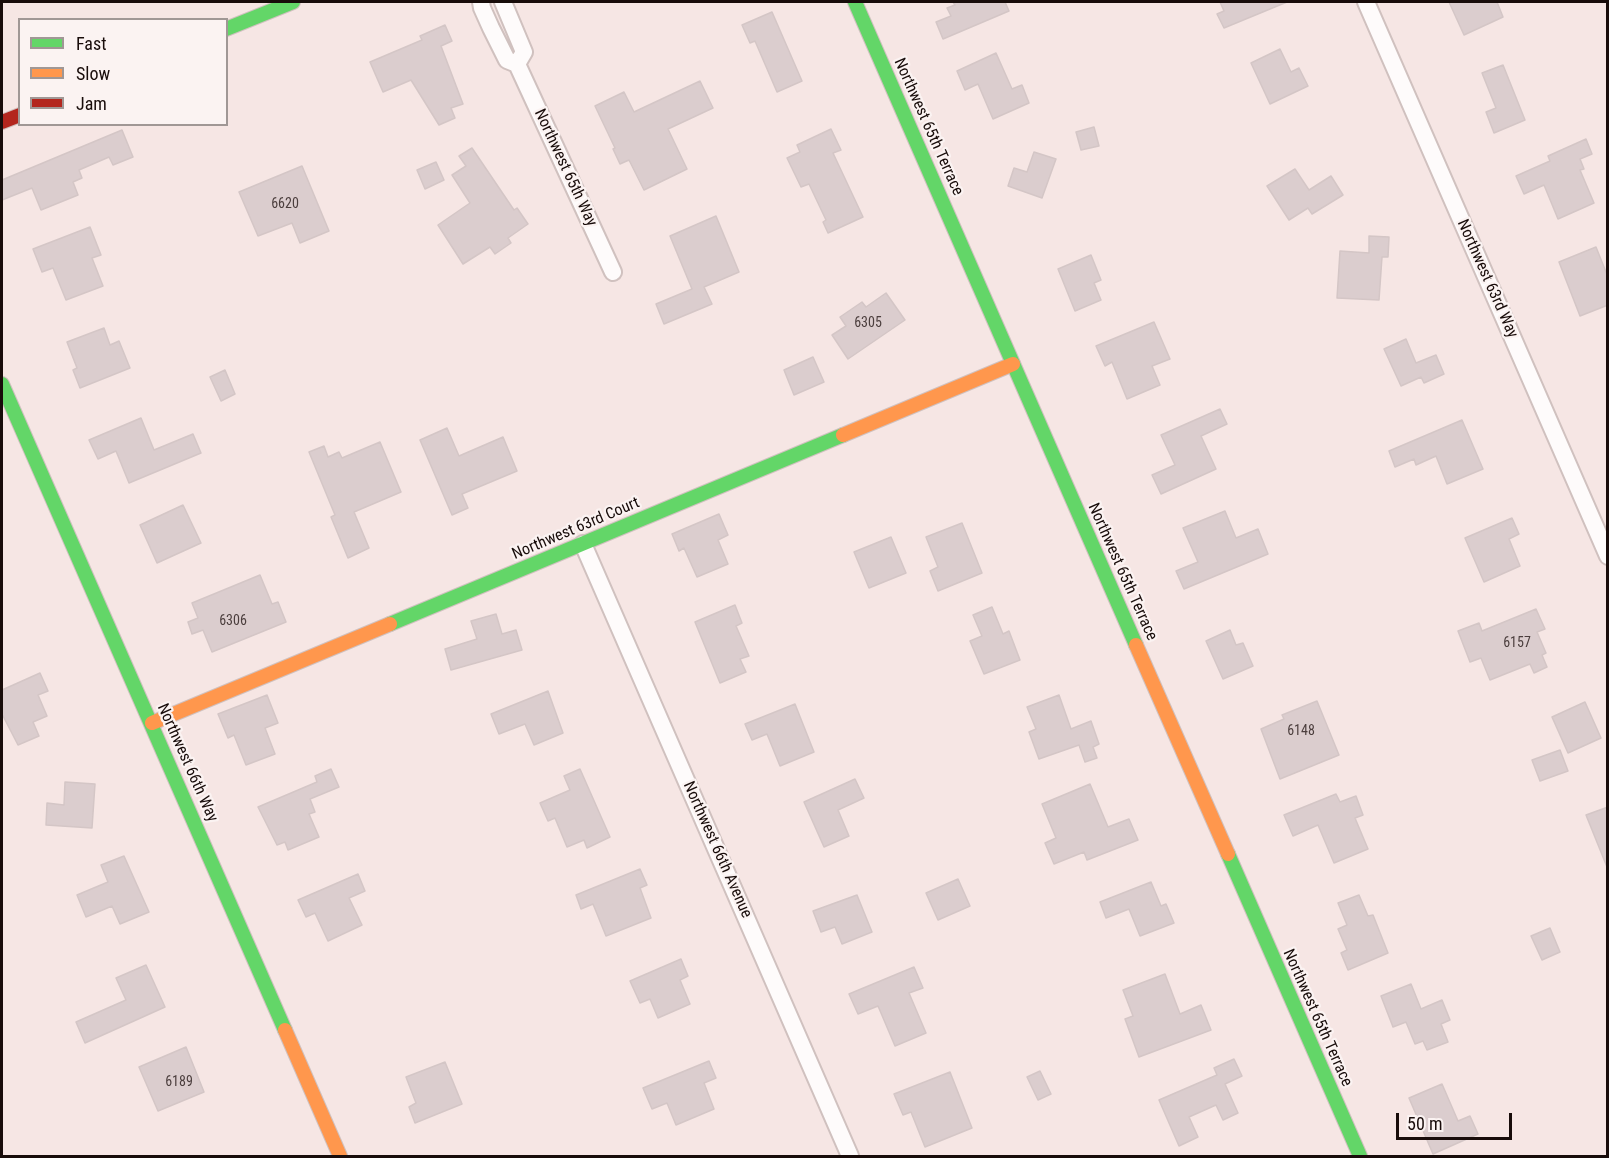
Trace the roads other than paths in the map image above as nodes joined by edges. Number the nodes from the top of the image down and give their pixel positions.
1 (293, 2) edge
2 (481, 2) edge
3 (503, 2) edge
4 (855, 2) edge
5 (1366, 2) edge
6 (228, 28) edge
7 (517, 64) junction
8 (18, 116) edge
9 (2, 122) edge
10 (613, 272) dead end
11 (1013, 364) junction
12 (2, 384) edge
13 (583, 544) junction
14 (1608, 556) edge
15 (152, 723) junction
16 (340, 1156) edge
17 (850, 1156) edge
18 (1360, 1156) edge

1 - 6 street
2 - 7 street, Northwest 65th Way
3 - 7 street, Northwest 65th Way
4 - 11 street, Northwest 65th Terrace
5 - 14 street, Northwest 63rd Way
7 - 10 street, Northwest 65th Way
8 - 9 street
11 - 13 street, Northwest 63rd Court
11 - 18 street, Northwest 65th Terrace
12 - 15 street, Northwest 66th Way
13 - 15 street, Northwest 63rd Court
13 - 17 street, Northwest 66th Avenue
15 - 16 street, Northwest 66th Way

